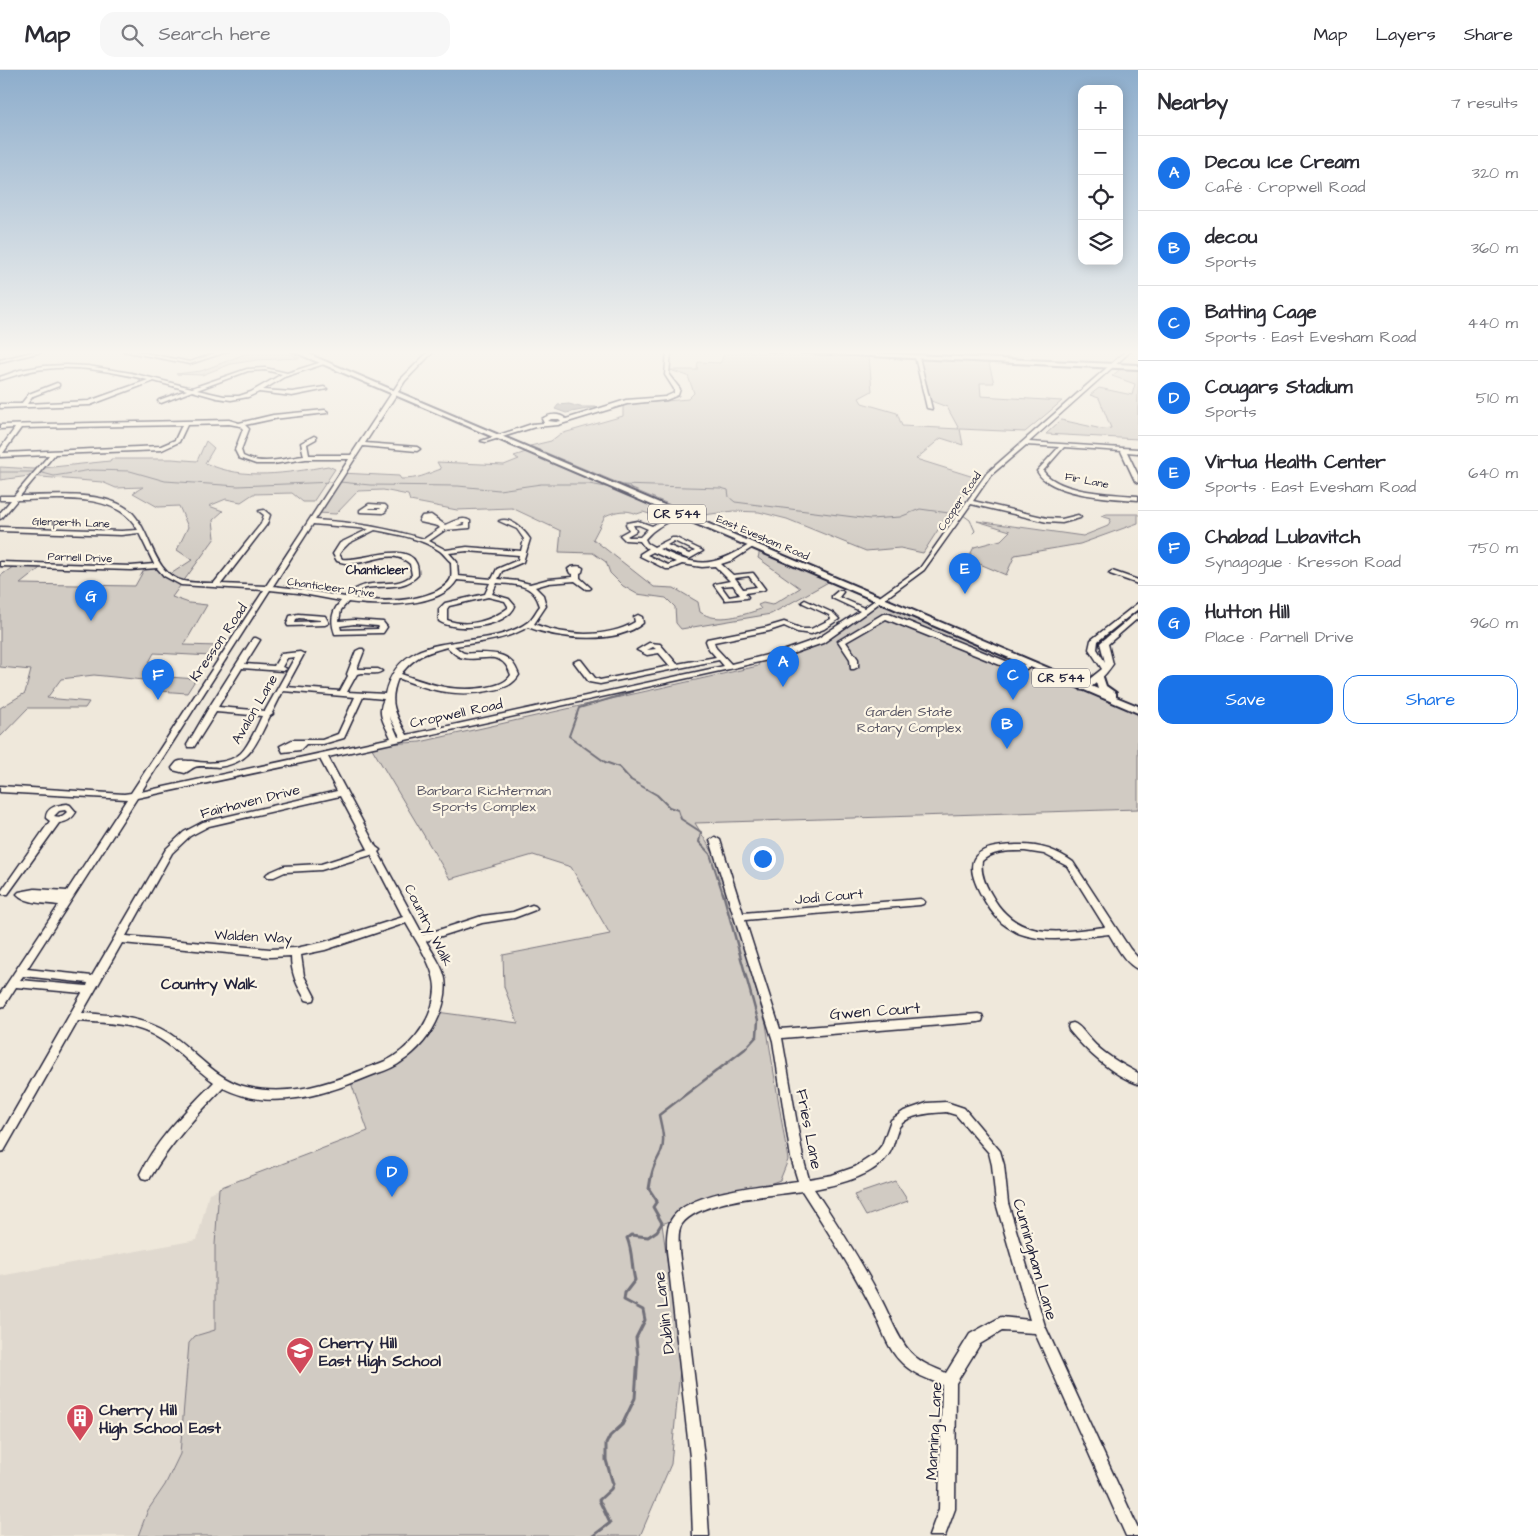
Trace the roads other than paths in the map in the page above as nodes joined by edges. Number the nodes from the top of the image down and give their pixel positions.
1 (262, 419) edge
2 (377, 419) edge
3 (456, 419) edge
4 (539, 419) edge
5 (547, 419) edge
6 (562, 419) edge
7 (1052, 419) edge
8 (185, 423) junction
9 (240, 424) junction
10 (552, 424) junction
11 (20, 426) junction
12 (0, 427) edge
13 (497, 437) junction
14 (314, 438) dead end
15 (484, 441) dead end
16 (1025, 443) junction
17 (361, 444) junction
18 (1062, 447) junction
19 (417, 450) dead end
20 (1123, 450) junction
21 (1138, 451) edge
22 (54, 452) junction
23 (0, 454) edge
24 (307, 457) junction
25 (352, 457) junction
26 (1138, 481) edge
27 (0, 498) edge
28 (15, 498) junction
29 (1138, 498) edge
30 (970, 502) junction
31 (262, 511) dead end
32 (362, 511) dead end
33 (680, 515) junction
34 (0, 517) edge
35 (1078, 517) dead end
36 (502, 521) dead end
37 (312, 522) junction
38 (351, 524) junction
39 (442, 526) dead end
40 (655, 528) junction
41 (0, 529) edge
42 (373, 529) junction
43 (142, 531) junction
44 (642, 539) junction
45 (426, 540) junction
46 (662, 545) junction
47 (751, 546) junction
48 (654, 549) junction
49 (446, 552) junction
50 (523, 553) junction
51 (680, 562) junction
52 (0, 564) edge
53 (717, 564) junction
54 (159, 566) junction
55 (1112, 573) dead end
56 (454, 578) junction
57 (733, 580) junction
58 (495, 581) junction
59 (1138, 582) edge
60 (216, 586) junction
61 (530, 586) junction
62 (899, 586) joint
63 (588, 588) dead end
64 (269, 589) junction
65 (741, 591) junction
66 (840, 592) dead end
67 (488, 595) junction
68 (345, 600) junction
69 (880, 601) junction
70 (805, 602) dead end
71 (1138, 604) edge
72 (865, 611) junction
73 (1138, 614) edge
74 (638, 617) dead end
75 (325, 619) dead end
76 (487, 621) junction
77 (1116, 622) junction
78 (336, 624) junction
79 (528, 625) junction
80 (1125, 625) junction
81 (497, 635) junction
82 (964, 636) junction
83 (256, 640) dead end
84 (953, 644) junction
85 (449, 645) junction
86 (661, 650) dead end
87 (360, 652) dead end
88 (720, 658) junction
89 (578, 662) dead end
90 (1031, 665) junction
91 (239, 666) junction
92 (675, 667) junction
93 (729, 667) junction
94 (854, 667) dead end
95 (278, 668) junction
96 (292, 669) junction
97 (378, 671) dead end
98 (1102, 672) junction
99 (351, 674) junction
100 (396, 675) junction
101 (1084, 688) junction
102 (282, 689) junction
103 (342, 694) junction
104 (360, 695) junction
105 (389, 698) junction
106 (212, 709) junction
107 (1138, 710) edge
108 (269, 714) junction
109 (400, 739) junction
110 (304, 742) dead end
111 (190, 746) dead end
112 (323, 756) junction
113 (190, 764) dead end
114 (0, 789) edge
115 (343, 792) junction
116 (132, 796) junction
117 (56, 820) dead end
118 (715, 840) dead end
119 (374, 850) junction
120 (271, 875) dead end
121 (2, 892) edge
122 (68, 898) junction
123 (920, 902) dead end
124 (532, 908) dead end
125 (740, 917) junction
126 (410, 918) junction
127 (1112, 930) junction
128 (118, 939) junction
129 (422, 939) junction
130 (296, 952) junction
131 (1138, 965) edge
132 (20, 972) junction
133 (95, 980) junction
134 (7, 987) edge
135 (89, 990) junction
136 (310, 997) dead end
137 (0, 1003) edge
138 (74, 1016) junction
139 (978, 1018) dead end
140 (1073, 1027) dead end
141 (776, 1034) junction
142 (1138, 1079) edge
143 (222, 1082) junction
144 (0, 1147) edge
145 (146, 1174) dead end
146 (805, 1186) junction
147 (1039, 1327) junction
148 (949, 1381) junction
149 (701, 1536) edge
150 (937, 1536) edge
151 (1134, 1536) edge

1 - 9 street
2 - 17 street, Kresson Road
3 - 13 main road, East Evesham Road / CR 544
4 - 13 street
5 - 10 street
6 - 10 street
7 - 16 street, Cooper Road
8 - 9 street
8 - 11 street
8 - 22 street
9 - 24 street
10 - 13 street
11 - 12 street
11 - 23 street
13 - 15 street
13 - 33 main road, East Evesham Road / CR 544
14 - 24 street
16 - 18 street
16 - 30 street, Cooper Road
17 - 19 street
17 - 25 street, Kresson Road
18 - 20 street
18 - 29 street, Fir Lane
20 - 21 street
20 - 26 street
22 - 23 street
22 - 28 street
24 - 25 street
25 - 37 street, Kresson Road
27 - 28 street
28 - 34 street
28 - 43 street
30 - 35 street
30 - 62 street, Cooper Road
31 - 60 street
32 - 38 street
33 - 40 street
33 - 47 main road, East Evesham Road / CR 544
36 - 50 street
37 - 38 street
37 - 64 street, Kresson Road
38 - 42 street
39 - 45 street
40 - 44 street
40 - 44 street
41 - 43 street, Glenperth Lane
42 - 45 street
42 - 68 street
43 - 54 street
44 - 48 street
45 - 49 street
46 - 46 street
46 - 48 street
47 - 53 street
47 - 69 main road, East Evesham Road / CR 544
48 - 51 street
48 - 51 street
49 - 50 street
49 - 56 street
50 - 58 street
51 - 53 street
52 - 54 street, Parnell Drive
53 - 57 street
54 - 60 street
55 - 59 street
56 - 58 street
56 - 68 street, Chanticleer Drive
57 - 65 street
57 - 65 street
57 - 65 street
58 - 61 street
58 - 67 street
60 - 64 street
61 - 63 street
61 - 79 street
62 - 69 street, Cropwell Road
64 - 68 street, Chanticleer Drive
64 - 116 street, Kresson Road
66 - 72 street
67 - 76 street
67 - 76 street
68 - 78 street
69 - 72 street, Cropwell Road
69 - 82 main road, East Evesham Road / CR 544
70 - 88 street
71 - 77 street
72 - 93 street, Cropwell Road
73 - 80 street
74 - 79 street
75 - 78 street
76 - 81 street
77 - 80 street
77 - 98 street
78 - 78 street
79 - 81 street
80 - 98 street
81 - 85 street
82 - 84 street
82 - 90 main road, East Evesham Road / CR 544
83 - 91 street
84 - 90 street
84 - 94 street
85 - 100 street
85 - 100 street
86 - 92 street
87 - 99 street
88 - 92 street
88 - 93 street
89 - 92 street
90 - 101 main road, East Evesham Road / CR 544
91 - 95 street
91 - 106 street
93 - 109 street, Cropwell Road
95 - 96 street
95 - 96 street, Avalon Lane
96 - 102 street, Avalon Lane
97 - 99 street
98 - 101 street
98 - 107 main road
99 - 103 street
100 - 105 street
101 - 107 main road, East Evesham Road / CR 544
102 - 103 street
102 - 108 street, Avalon Lane
103 - 104 street
104 - 105 street
104 - 110 street
105 - 109 street
106 - 108 street
106 - 111 street
108 - 113 street, Avalon Lane
109 - 112 street, Cropwell Road
112 - 115 street, Country Walk
112 - 116 street, Cropwell Road
114 - 116 street, Cropwell Road
115 - 119 street, Country Walk
115 - 128 street, Fairhaven Drive
116 - 122 street, Kresson Road
117 - 121 street
118 - 125 street, Fries Lane
119 - 120 street
119 - 126 street, Country Walk
121 - 122 street
122 - 132 street, Kresson Road
123 - 125 street, Jodi Court
124 - 129 street
125 - 141 street, Fries Lane
126 - 129 street, Country Walk
126 - 130 street, Walden Way
127 - 127 street
127 - 131 street
128 - 130 street, Walden Way
128 - 133 street, Fairhaven Drive
129 - 143 street, Country Walk
130 - 136 street
132 - 133 street
132 - 134 street, Kresson Road
133 - 135 street
134 - 135 street
134 - 137 street, Kresson Road
135 - 138 street
138 - 143 street, Country Walk
138 - 144 street
139 - 141 street, Gwen Court
140 - 142 street
141 - 146 street, Fries Lane
143 - 145 street
146 - 147 street, Cunningham Lane
146 - 148 street, Fries Lane
146 - 149 street, Dublin Lane
147 - 148 street, Manning Lane
147 - 151 street, Cunningham Lane
148 - 150 street, Manning Lane

